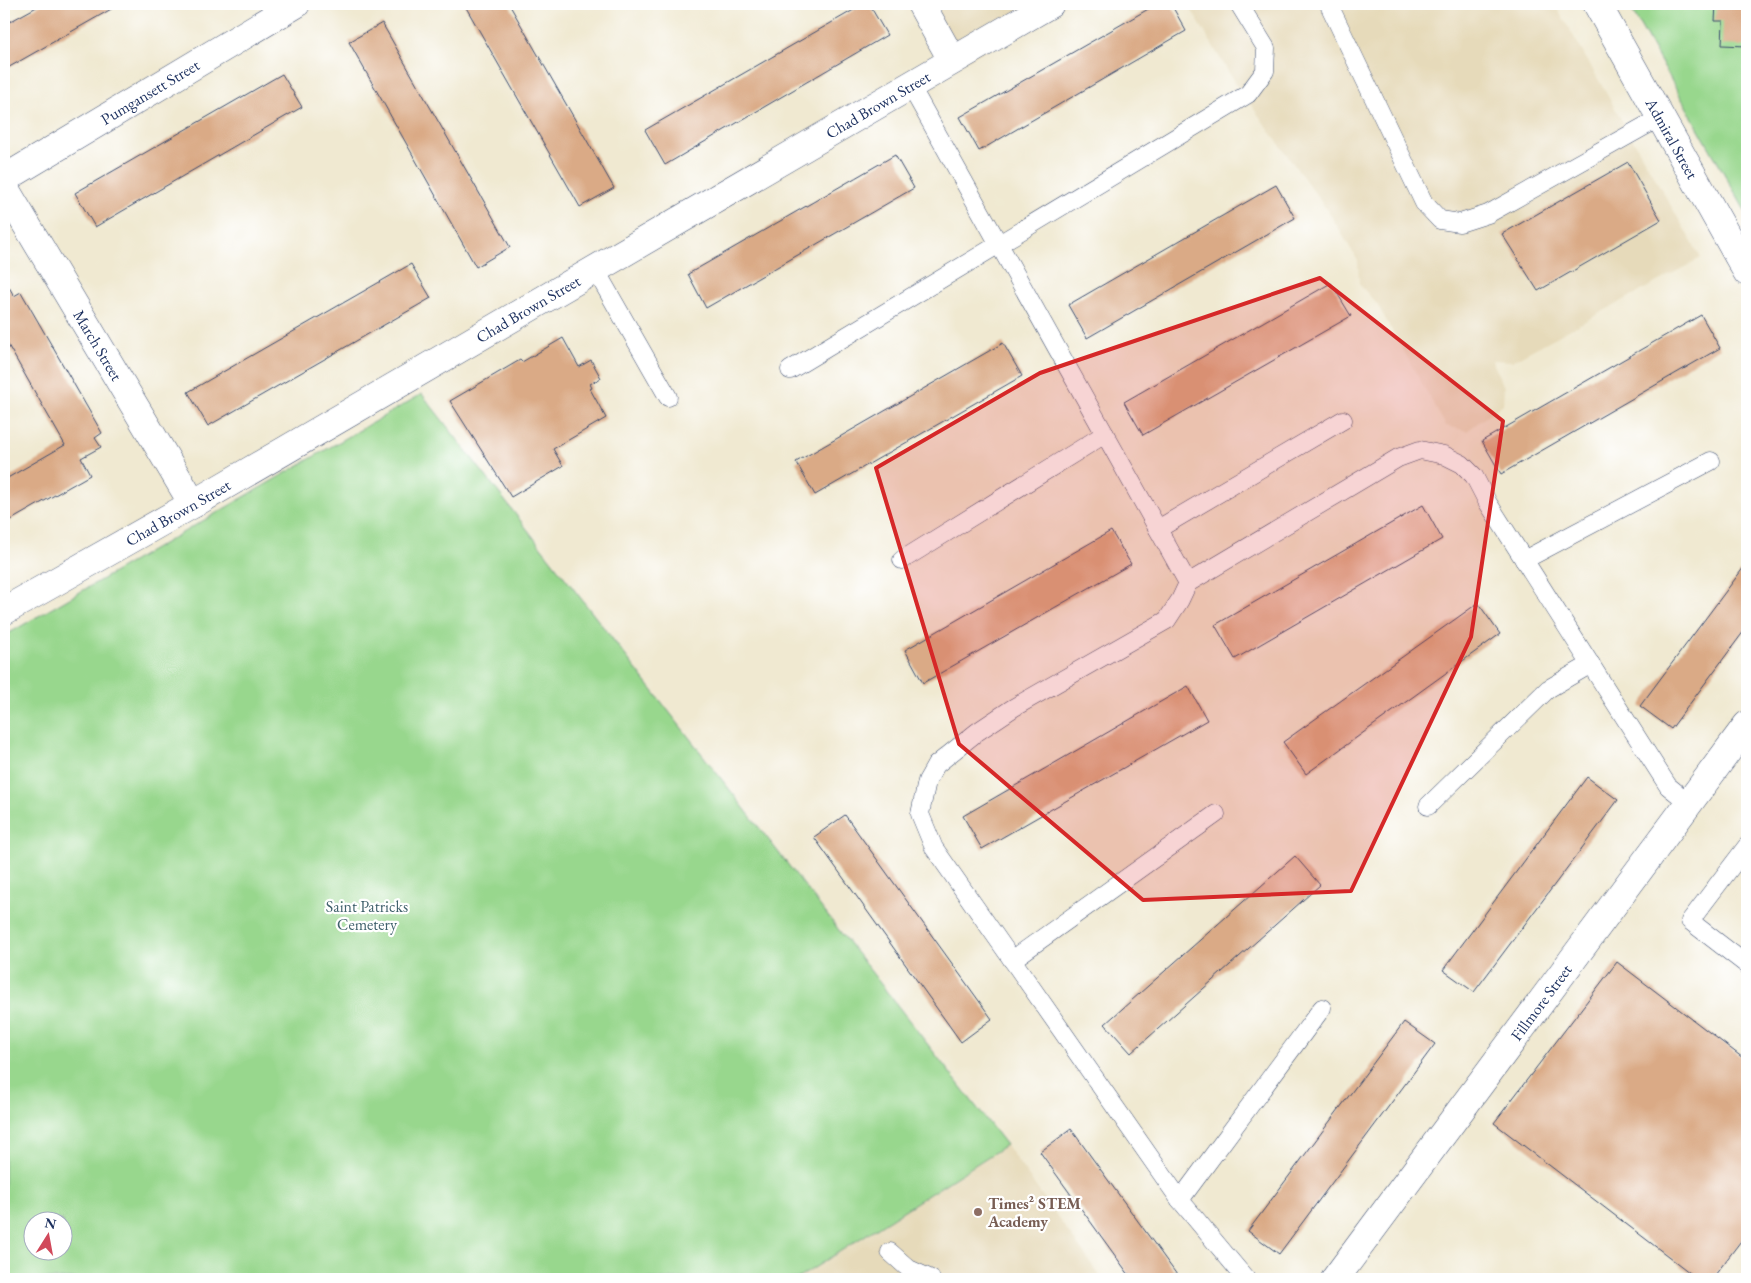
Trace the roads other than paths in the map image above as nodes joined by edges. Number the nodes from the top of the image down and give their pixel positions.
1 (296, 4) edge
2 (920, 4) edge
3 (1050, 4) edge
4 (1239, 4) edge
5 (1330, 4) edge
6 (1597, 4) edge
7 (952, 60) junction
8 (910, 84) junction
9 (1661, 117) junction
10 (4, 179) edge
11 (4, 187) edge
12 (999, 244) junction
13 (595, 269) junction
14 (1747, 272) edge
15 (790, 370) dead end
16 (668, 397) dead end
17 (1343, 420) dead end
18 (1105, 434) junction
19 (1711, 461) dead end
20 (193, 504) junction
21 (1158, 528) junction
22 (902, 560) dead end
23 (1524, 560) junction
24 (1188, 583) junction
25 (4, 610) edge
26 (1591, 664) junction
27 (1747, 725) edge
28 (1689, 803) junction
29 (1428, 806) dead end
30 (1216, 814) dead end
31 (1747, 846) edge
32 (1012, 960) junction
33 (1747, 965) edge
34 (1322, 1008) dead end
35 (1180, 1200) junction
36 (890, 1252) dead end
37 (931, 1279) edge
38 (1246, 1279) edge
39 (1335, 1279) edge

1 - 10 street, Pumgansett Street
2 - 7 street
3 - 7 street, Chad Brown Street
4 - 12 lane
5 - 9 lane
6 - 9 street, Admiral Street
7 - 8 street, Chad Brown Street
8 - 12 lane
8 - 13 street, Chad Brown Street
9 - 14 street, Admiral Street
11 - 20 street, March Street
12 - 15 lane
12 - 18 lane
13 - 16 lane
13 - 20 street, Chad Brown Street
17 - 21 lane
18 - 21 lane
18 - 22 lane
19 - 23 lane
20 - 25 street, Chad Brown Street
21 - 24 lane
23 - 24 lane
23 - 26 lane
24 - 32 lane
26 - 28 lane
26 - 29 lane
27 - 28 street, Fillmore Street
28 - 39 street, Fillmore Street
30 - 32 lane
31 - 33 lane
32 - 35 lane
34 - 35 lane
35 - 38 lane
36 - 37 lane

